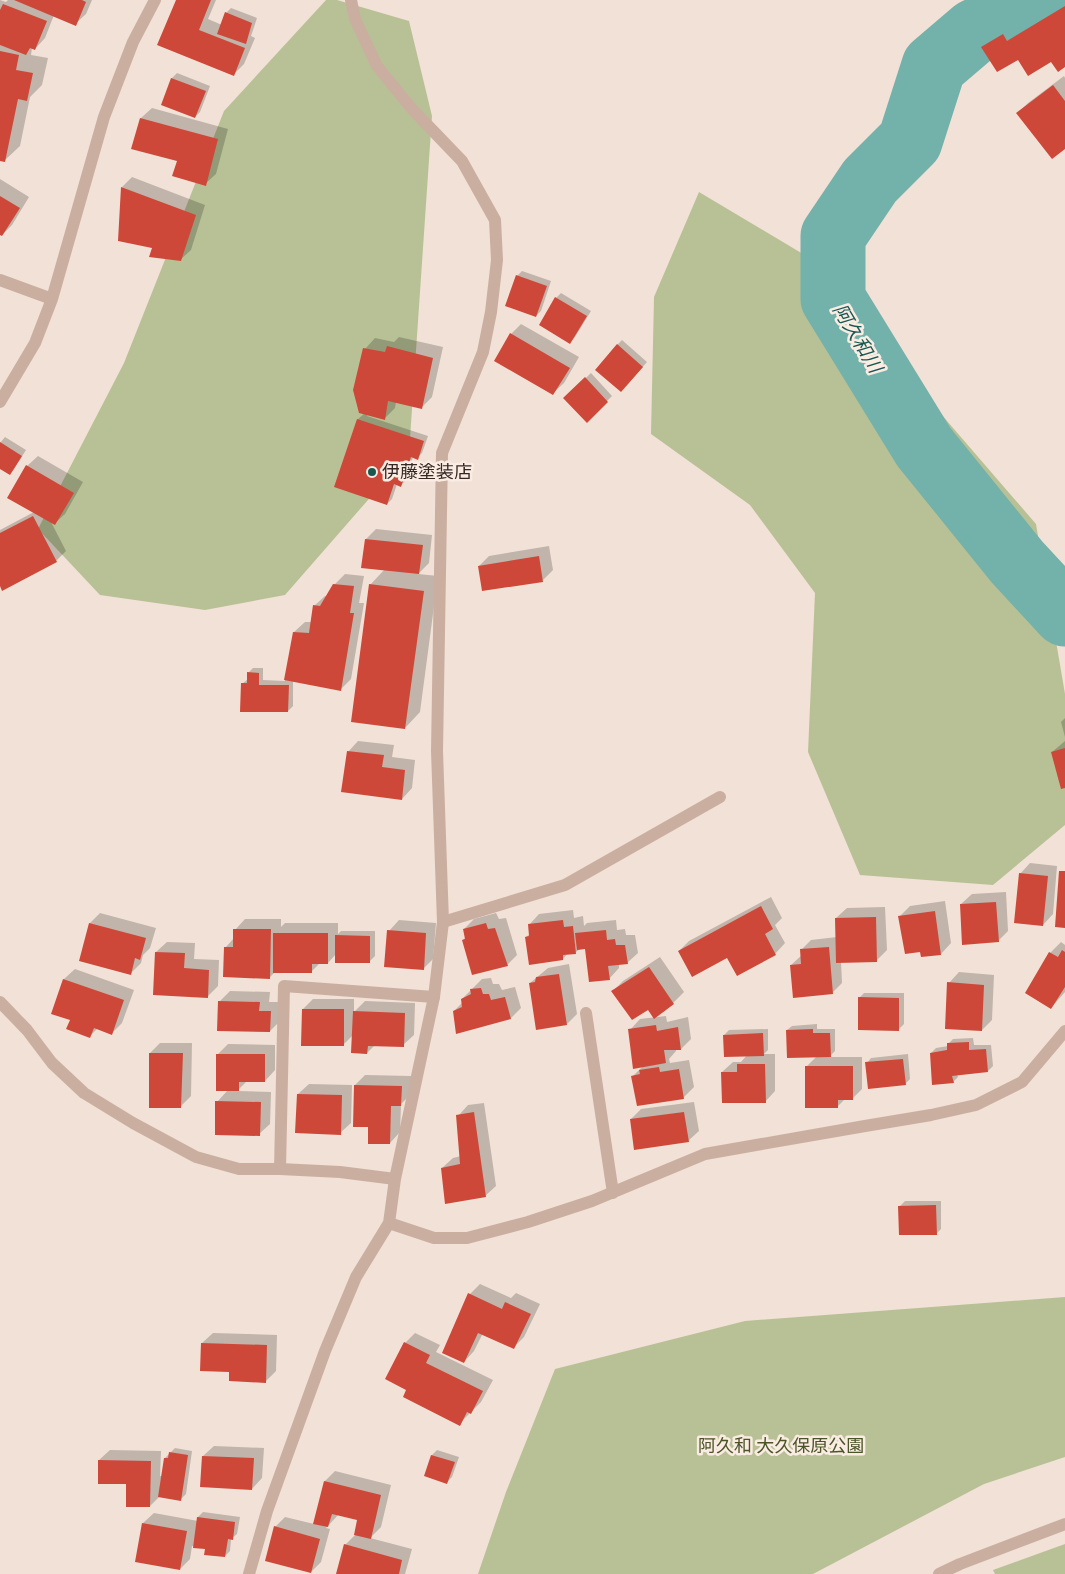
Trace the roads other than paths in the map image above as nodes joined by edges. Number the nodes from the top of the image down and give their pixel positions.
1 (155, 0) edge
2 (351, 0) edge
3 (0, 280) edge
4 (52, 298) junction
5 (0, 402) edge
6 (720, 796) dead end
7 (442, 922) junction
8 (434, 997) junction
9 (0, 1002) edge
10 (586, 1013) dead end
11 (1065, 1031) edge
12 (280, 1168) junction
13 (395, 1179) junction
14 (613, 1193) junction
15 (389, 1224) junction
16 (1065, 1524) edge
17 (249, 1574) edge
18 (940, 1574) edge

1 - 4 street
2 - 7 street
3 - 4 street
4 - 5 street
6 - 7 street
7 - 8 street
8 - 12 street
8 - 13 street
9 - 12 street
10 - 14 street
11 - 14 street
12 - 13 street
13 - 15 street
14 - 15 street
15 - 17 street
16 - 18 street

